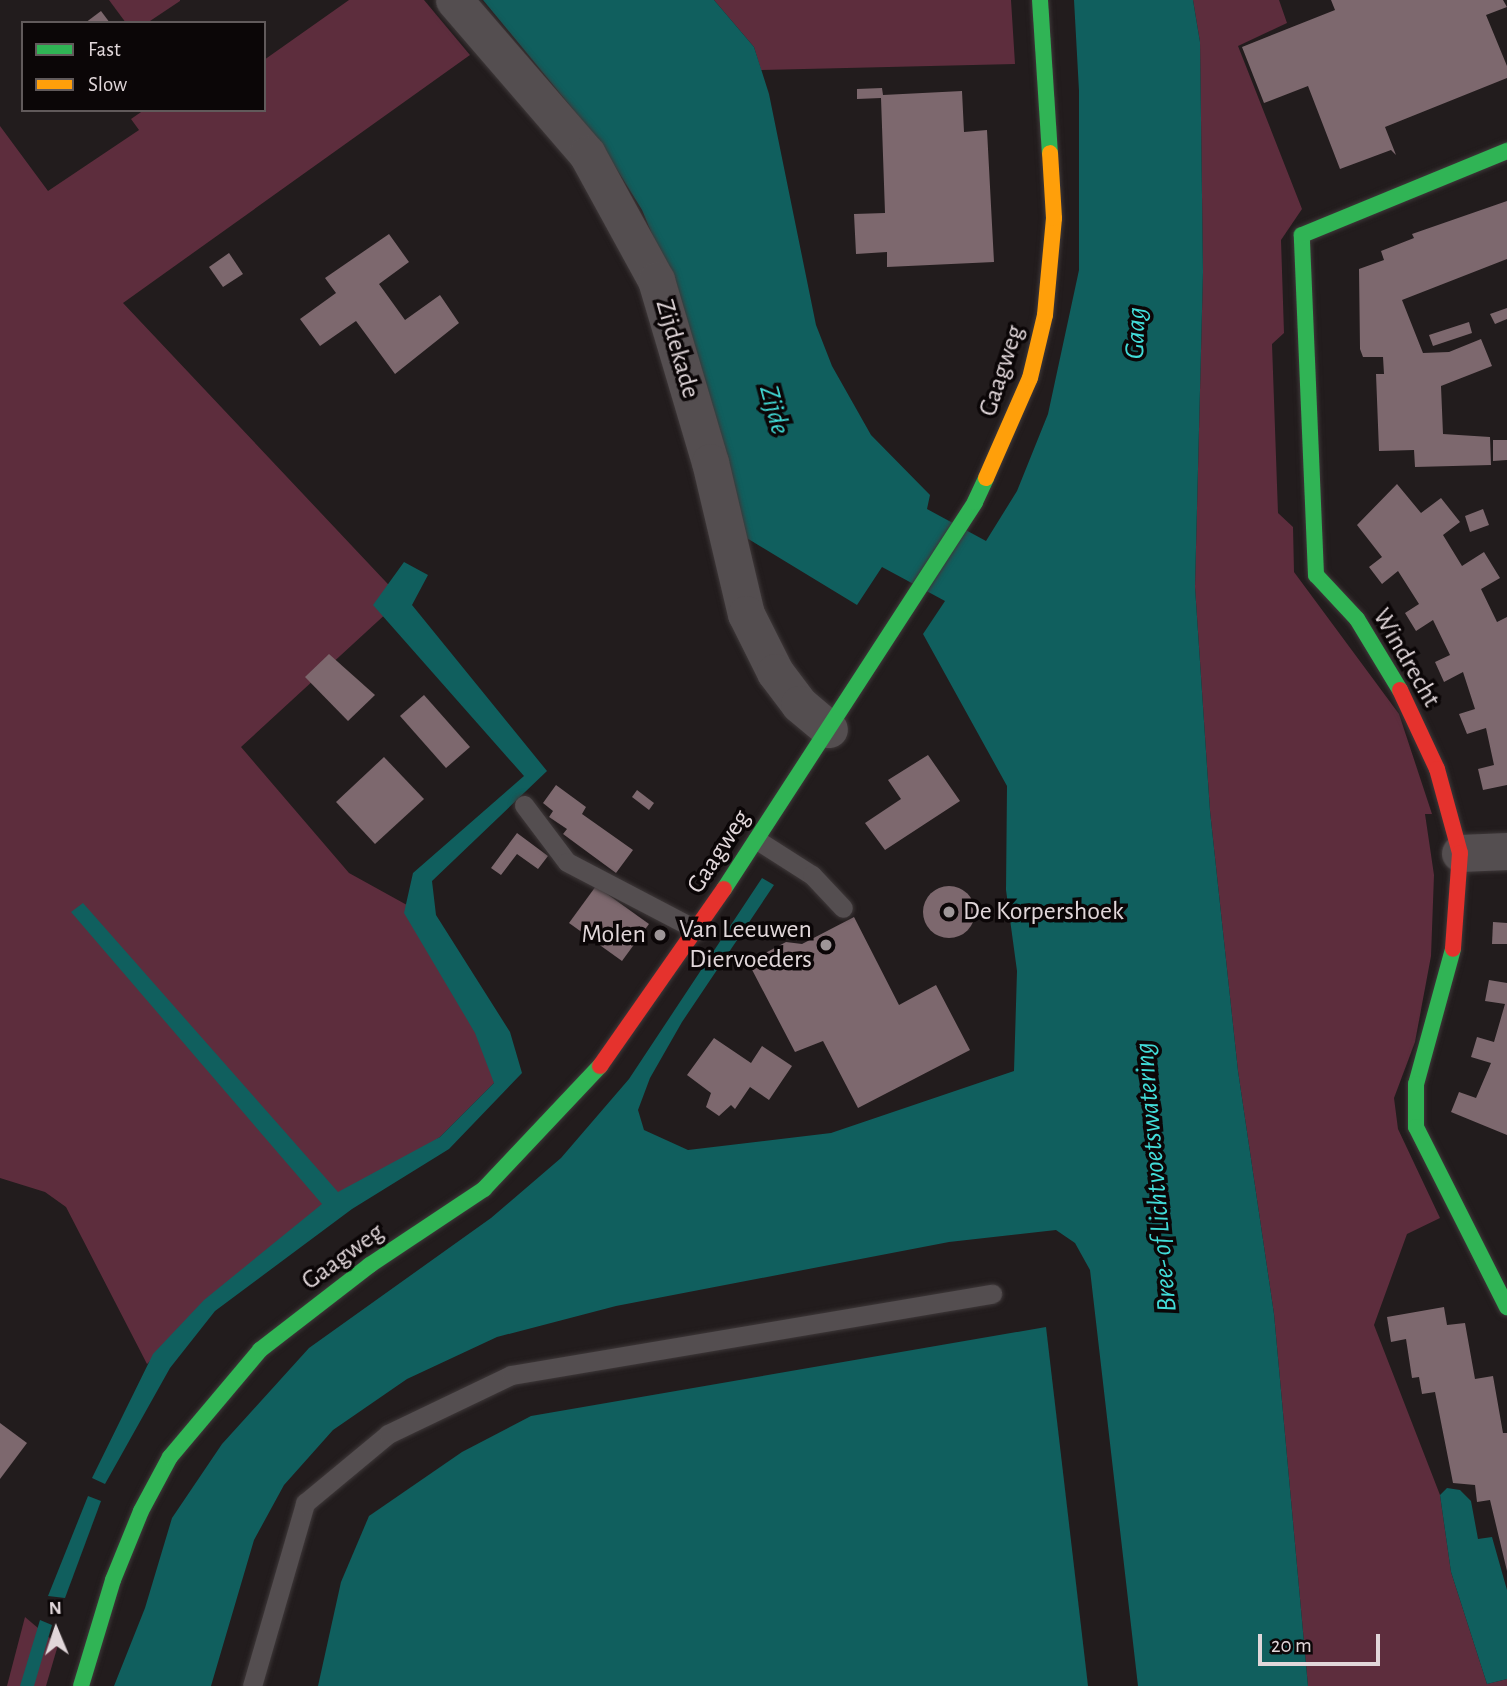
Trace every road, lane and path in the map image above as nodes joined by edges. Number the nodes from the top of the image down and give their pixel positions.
1 (454, 0) edge
2 (1040, 0) edge
3 (1507, 151) edge
4 (829, 729) junction
5 (524, 805) dead end
6 (757, 840) junction
7 (1507, 851) edge
8 (1460, 853) junction
9 (843, 908) dead end
10 (697, 930) junction
11 (992, 1294) dead end
12 (1507, 1307) edge
13 (81, 1686) edge
14 (252, 1686) edge

1 - 4 street, Zijdekade
2 - 4 main road, Gaagweg
3 - 8 main road, Windrecht
4 - 6 main road, Gaagweg
5 - 10 lane
6 - 9 lane
6 - 10 main road, Gaagweg
7 - 8 street
8 - 12 main road, Windrecht
10 - 13 main road, Gaagweg
11 - 14 lane

